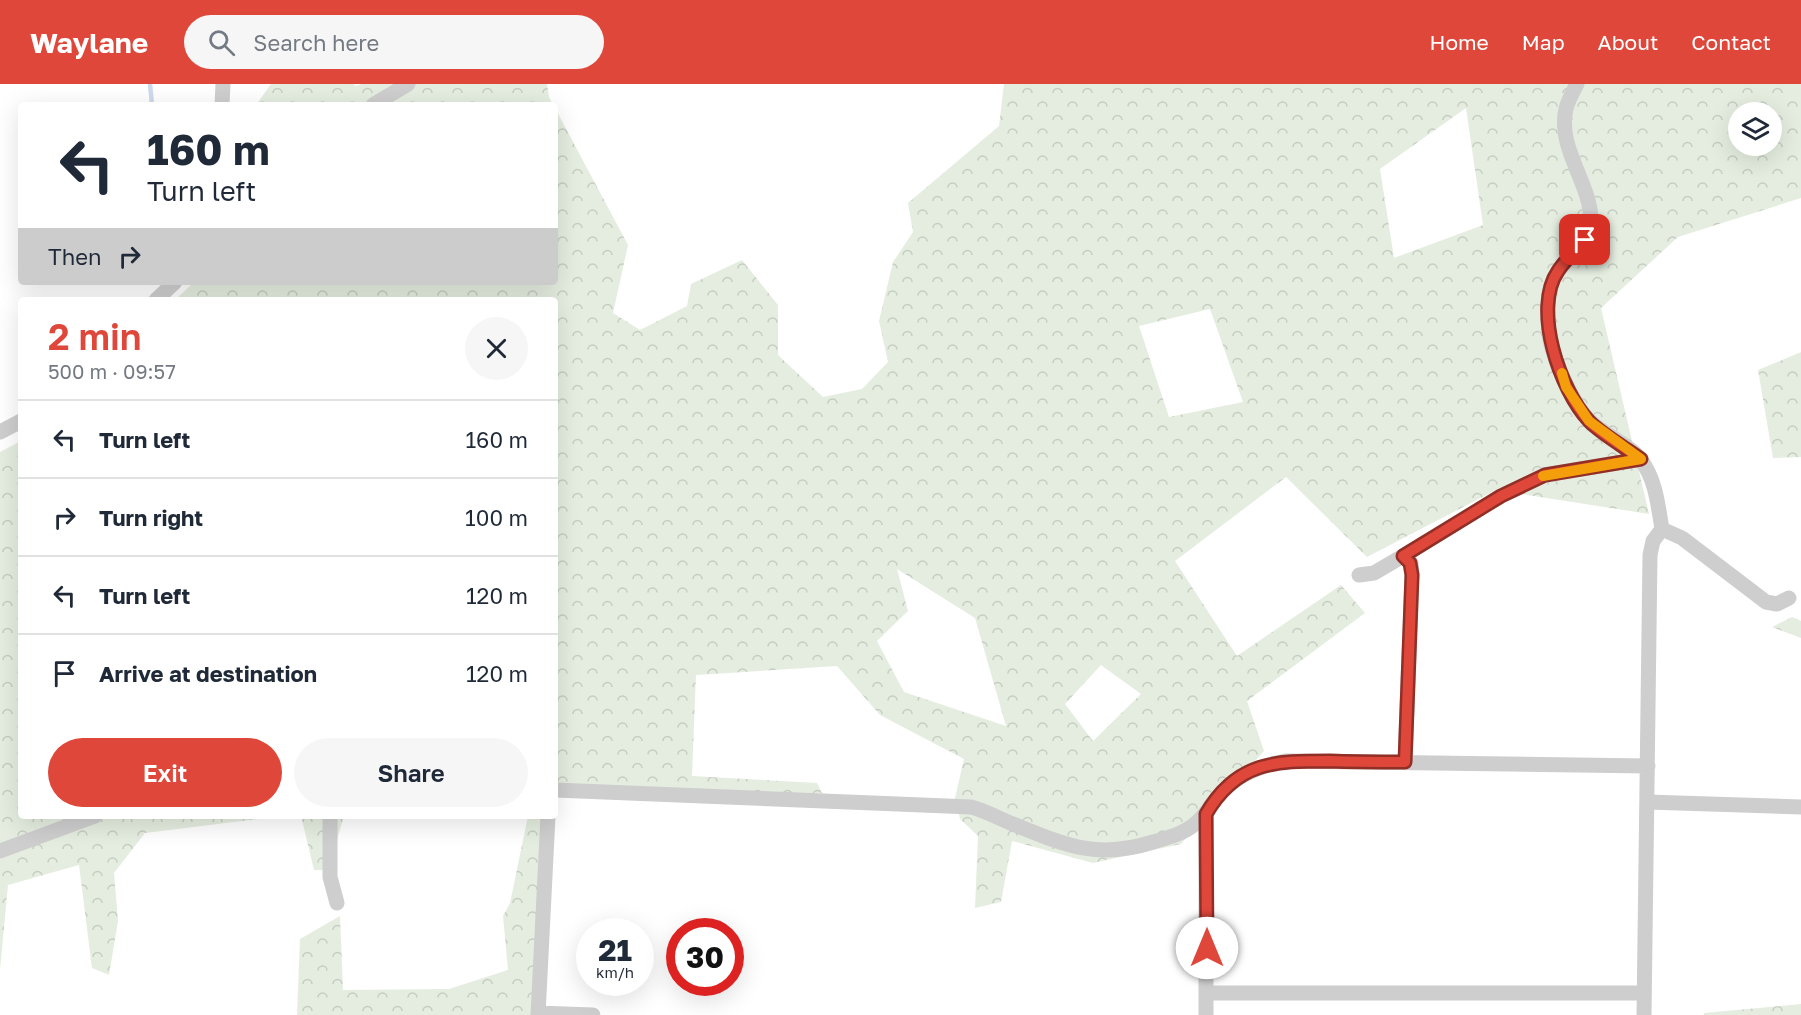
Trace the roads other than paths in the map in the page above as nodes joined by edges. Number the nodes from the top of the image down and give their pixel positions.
1 (224, 84) edge
2 (408, 84) edge
3 (1577, 84) edge
4 (222, 102) edge
5 (378, 102) edge
6 (172, 285) edge
7 (159, 297) edge
8 (18, 423) edge
9 (0, 432) edge
10 (1641, 459) junction
11 (1662, 529) junction
12 (1403, 556) junction
13 (1359, 574) dead end
14 (1789, 598) dead end
15 (1405, 762) junction
16 (1648, 766) junction
17 (558, 790) edge
18 (1647, 802) junction
19 (1801, 807) edge
20 (1206, 814) junction
21 (86, 819) edge
22 (330, 819) edge
23 (548, 819) edge
24 (0, 851) edge
25 (337, 903) dead end
26 (1207, 993) junction
27 (1644, 993) junction
28 (538, 1014) edge
29 (592, 1015) edge
30 (1206, 1015) edge
31 (1644, 1015) edge

1 - 4 street
2 - 5 street
3 - 10 street
6 - 7 street
8 - 9 street
10 - 11 street
10 - 12 street
11 - 14 street
11 - 16 street
12 - 13 street
12 - 15 street
15 - 16 street
15 - 20 street
16 - 18 street
17 - 20 street
18 - 19 street
18 - 27 street
20 - 26 street
21 - 24 street
22 - 25 street
23 - 28 street
26 - 27 street
26 - 30 street
27 - 31 street
28 - 29 street

